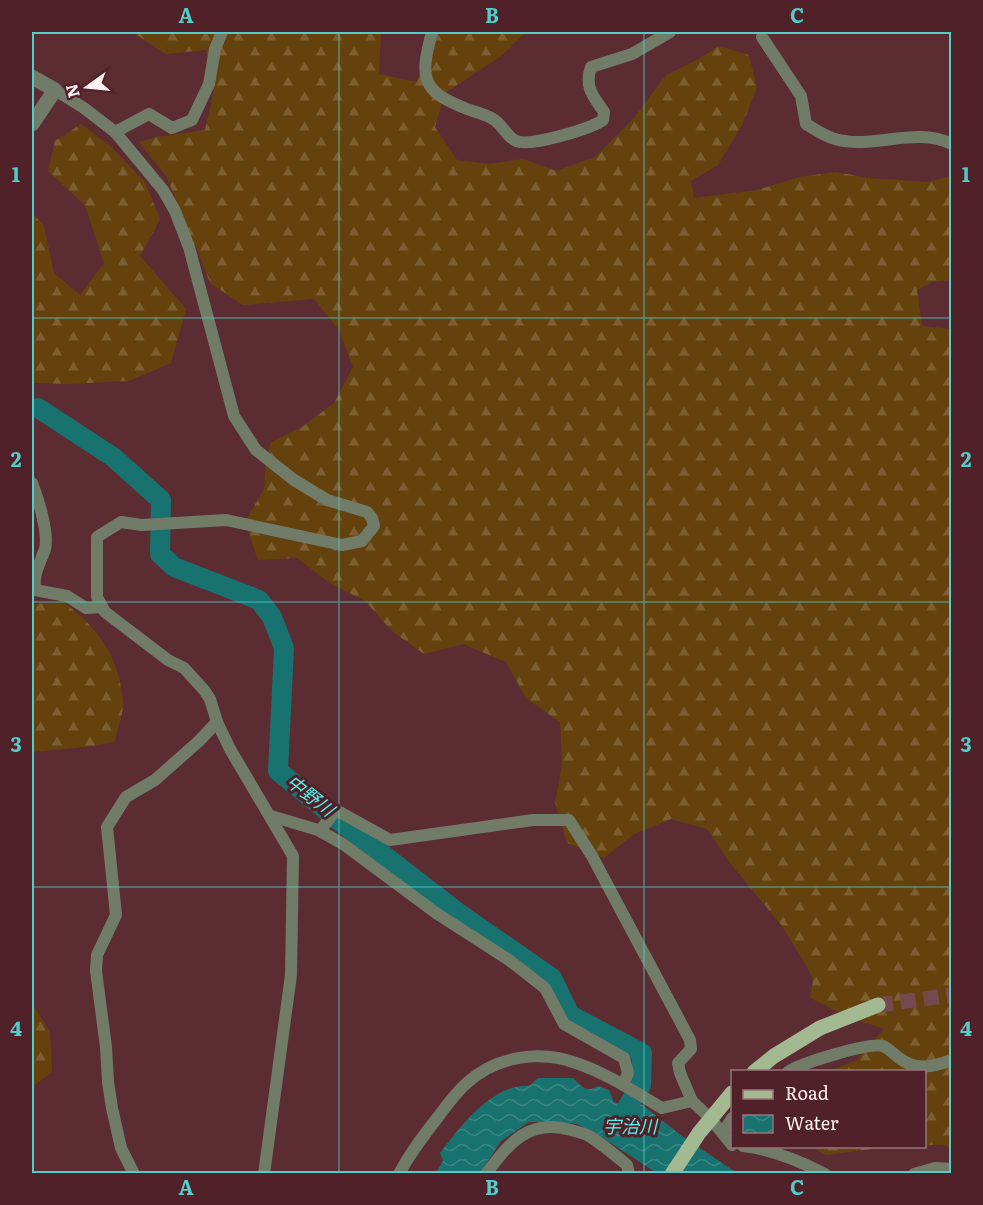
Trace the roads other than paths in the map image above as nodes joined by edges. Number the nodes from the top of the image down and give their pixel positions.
1 (222, 32) edge
2 (432, 32) edge
3 (670, 32) edge
4 (762, 37) dead end
5 (32, 77) edge
6 (55, 90) junction
7 (32, 124) edge
8 (115, 132) junction
9 (951, 144) edge
10 (32, 483) edge
11 (102, 607) junction
12 (217, 722) junction
13 (271, 816) junction
14 (320, 831) junction
15 (878, 1005) tunnel mouth
16 (951, 1060) edge
17 (755, 1070) edge
18 (791, 1070) edge
19 (623, 1086) junction
20 (731, 1094) edge
21 (692, 1101) junction
22 (711, 1119) junction
23 (731, 1120) edge
24 (723, 1133) junction
25 (731, 1144) edge
26 (755, 1148) edge
27 (951, 1169) edge
28 (134, 1173) edge
29 (264, 1173) edge
30 (399, 1173) edge
31 (486, 1173) edge
32 (628, 1173) edge
33 (672, 1173) edge
34 (825, 1173) edge
35 (914, 1173) edge

1 - 8 street
2 - 3 street
4 - 9 street
5 - 6 street
6 - 7 street
6 - 8 street
8 - 11 street
10 - 11 street
11 - 12 street
12 - 13 street
12 - 28 street
13 - 14 street
13 - 29 street
14 - 19 street
14 - 21 street
15 - 17 main road
16 - 18 street
19 - 21 street
19 - 30 street
20 - 22 main road
21 - 22 street
22 - 24 street
22 - 33 main road
23 - 24 street
24 - 25 street
26 - 34 street
27 - 35 street
31 - 32 street

